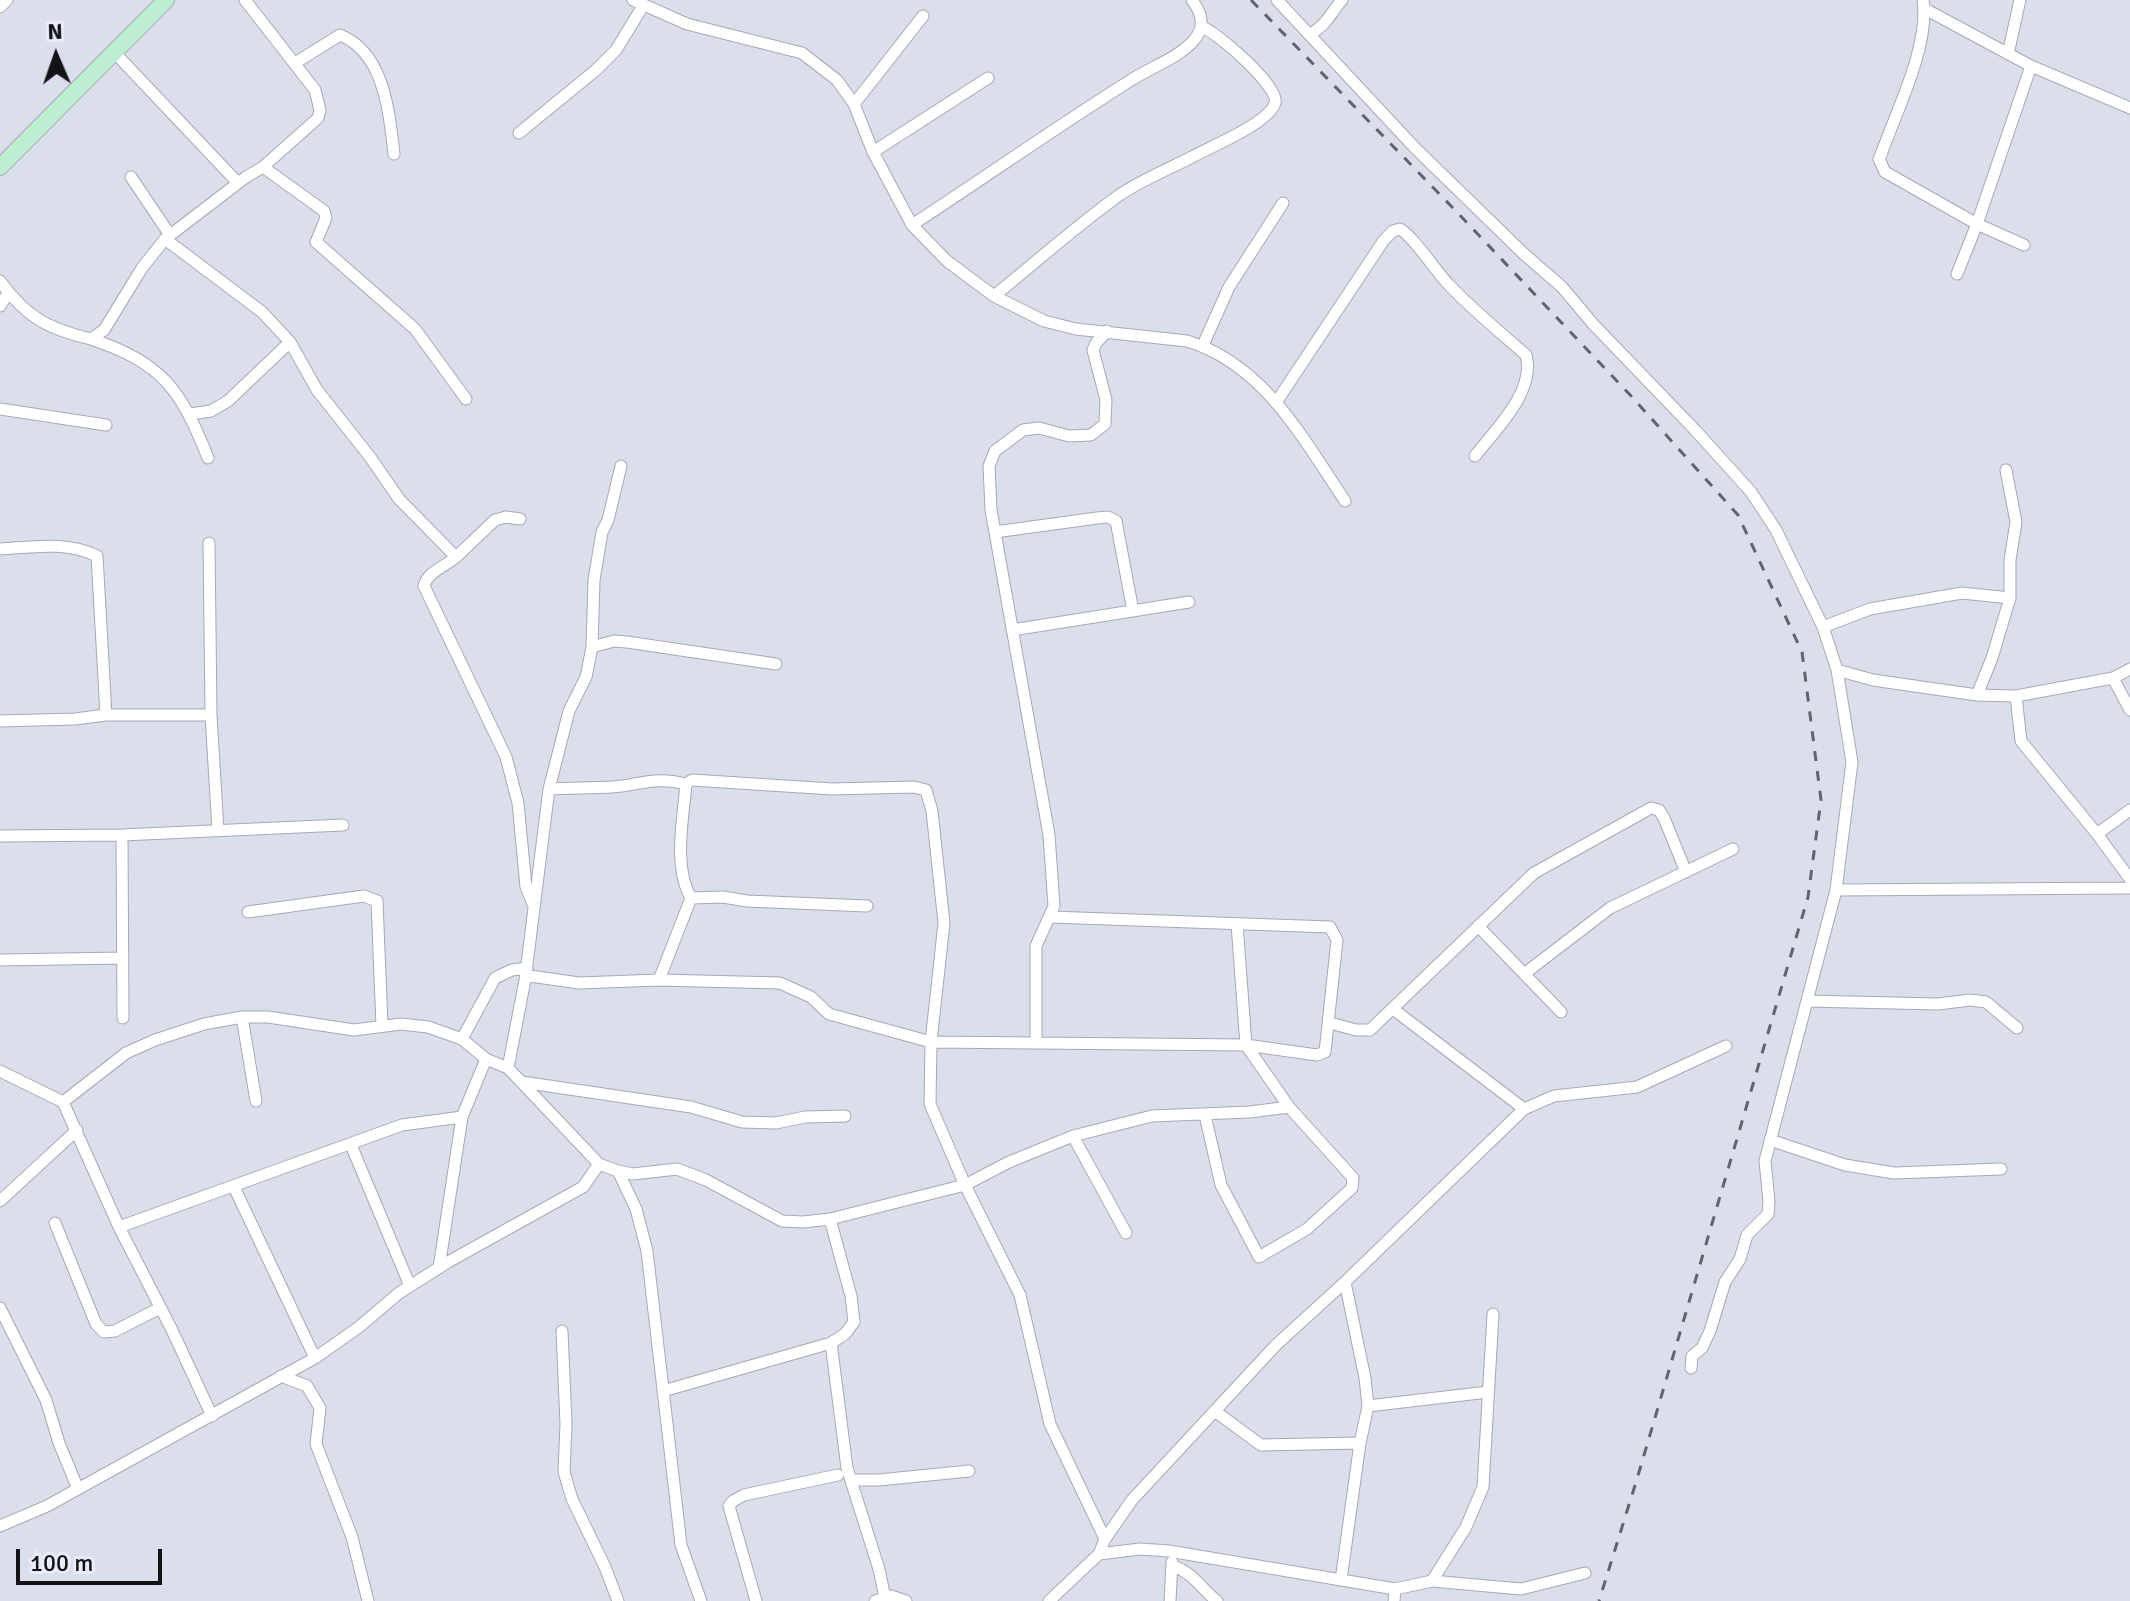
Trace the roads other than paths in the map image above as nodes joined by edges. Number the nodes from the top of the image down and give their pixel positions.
1 (7, 0) edge
2 (166, 0) edge
3 (245, 0) edge
4 (1192, 0) edge
5 (1277, 0) edge
6 (1342, 0) edge
7 (2020, 0) edge
8 (638, 3) edge
9 (1924, 4) edge
10 (0, 7) edge
11 (923, 16) dead end
12 (1202, 27) junction
13 (1311, 34) junction
14 (115, 53) junction
15 (2008, 54) junction
16 (295, 63) junction
17 (2031, 66) junction
18 (988, 78) dead end
19 (854, 104) junction
20 (2130, 108) edge
21 (519, 133) dead end
22 (873, 152) junction
23 (394, 154) dead end
24 (0, 167) edge
25 (263, 167) junction
26 (131, 177) dead end
27 (238, 183) junction
28 (1283, 203) dead end
29 (1977, 224) junction
30 (912, 225) junction
31 (168, 237) junction
32 (2024, 245) dead end
33 (1957, 274) dead end
34 (0, 281) edge
35 (8, 293) junction
36 (994, 296) junction
37 (0, 306) edge
38 (1107, 331) junction
39 (91, 339) junction
40 (290, 342) junction
41 (1203, 345) junction
42 (466, 399) dead end
43 (1277, 401) junction
44 (0, 409) edge
45 (190, 414) junction
46 (106, 425) dead end
47 (1475, 456) dead end
48 (208, 458) dead end
49 (621, 466) dead end
50 (2006, 470) dead end
51 (1345, 501) dead end
52 (520, 519) dead end
53 (995, 532) junction
54 (209, 543) dead end
55 (0, 549) edge
56 (456, 557) junction
57 (2010, 598) junction
58 (1189, 602) dead end
59 (1133, 611) junction
60 (1823, 627) junction
61 (1012, 630) junction
62 (592, 647) junction
63 (776, 664) dead end
64 (2130, 669) edge
65 (1837, 670) junction
66 (2113, 678) junction
67 (1977, 695) junction
68 (2016, 696) junction
69 (2130, 710) edge
70 (106, 715) junction
71 (211, 715) junction
72 (0, 721) edge
73 (686, 784) junction
74 (549, 789) junction
75 (2130, 810) edge
76 (343, 825) dead end
77 (218, 831) junction
78 (2097, 834) junction
79 (122, 835) junction
80 (0, 836) edge
81 (1733, 849) dead end
82 (1686, 872) junction
83 (2130, 879) edge
84 (2130, 888) edge
85 (1836, 890) junction
86 (691, 898) junction
87 (534, 906) junction
88 (867, 906) dead end
89 (248, 912) dead end
90 (1051, 917) junction
91 (1237, 924) junction
92 (1478, 926) junction
93 (123, 958) junction
94 (0, 960) edge
95 (526, 974) junction
96 (1524, 974) junction
97 (659, 980) junction
98 (1807, 1001) junction
99 (1393, 1009) junction
100 (1561, 1012) dead end
101 (242, 1017) junction
102 (123, 1018) dead end
103 (1330, 1023) junction
104 (382, 1026) junction
105 (2017, 1028) dead end
106 (462, 1039) junction
107 (931, 1042) junction
108 (1036, 1043) junction
109 (1246, 1045) junction
110 (1726, 1046) dead end
111 (486, 1059) junction
112 (508, 1068) junction
113 (0, 1071) edge
114 (521, 1082) junction
115 (256, 1101) dead end
116 (63, 1102) junction
117 (1289, 1107) junction
118 (1524, 1109) junction
119 (1205, 1115) junction
120 (845, 1116) dead end
121 (462, 1117) junction
122 (77, 1130) junction
123 (1073, 1136) junction
124 (1770, 1140) junction
125 (351, 1145) junction
126 (599, 1164) junction
127 (2001, 1169) dead end
128 (618, 1171) junction
129 (965, 1185) junction
130 (234, 1187) junction
131 (0, 1201) edge
132 (830, 1219) junction
133 (55, 1223) dead end
134 (119, 1227) junction
135 (1126, 1233) dead end
136 (439, 1268) junction
137 (1345, 1282) junction
138 (410, 1286) junction
139 (0, 1308) edge
140 (160, 1308) junction
141 (1493, 1314) dead end
142 (562, 1331) dead end
143 (831, 1343) junction
144 (315, 1358) junction
145 (1691, 1368) dead end
146 (281, 1376) junction
147 (663, 1391) junction
148 (1488, 1392) junction
149 (1368, 1406) junction
150 (1216, 1412) junction
151 (212, 1416) junction
152 (1360, 1443) junction
153 (969, 1471) dead end
154 (838, 1475) dead end
155 (853, 1480) junction
156 (78, 1489) junction
157 (0, 1526) edge
158 (1105, 1539) junction
159 (1169, 1551) junction
160 (1099, 1554) junction
161 (1173, 1566) junction
162 (1585, 1573) dead end
163 (1341, 1580) junction
164 (1432, 1581) junction
165 (1394, 1595) edge
166 (1520, 1595) edge
167 (880, 1599) edge
168 (368, 1601) edge
169 (618, 1601) edge
170 (701, 1601) edge
171 (756, 1601) edge
172 (906, 1601) edge
173 (1049, 1601) edge
174 (1170, 1601) edge
175 (1217, 1601) edge

1 - 10 street
2 - 14 main road
3 - 16 street
4 - 12 street
5 - 13 street
6 - 13 street
7 - 15 street
8 - 19 street
8 - 21 street
9 - 15 street
9 - 29 street
11 - 19 street
12 - 30 street
12 - 36 street
13 - 60 street
14 - 24 main road
14 - 27 street
15 - 17 street
16 - 23 street
16 - 25 street
17 - 20 street
17 - 29 street
18 - 22 street
19 - 22 street
22 - 30 street
25 - 27 street
25 - 42 street
26 - 31 street
27 - 31 street
28 - 41 street
29 - 32 street
29 - 33 street
30 - 36 street
31 - 39 street
31 - 40 street
34 - 35 street
35 - 37 street
35 - 39 street
36 - 38 street
38 - 41 street
38 - 53 street
39 - 45 street
40 - 45 street
40 - 56 street
41 - 43 street
43 - 47 street
43 - 51 street
44 - 46 street
45 - 48 street
49 - 62 street
50 - 57 street
52 - 56 street
53 - 59 street
53 - 61 street
54 - 71 street
55 - 70 street
56 - 87 street
57 - 60 street
57 - 67 street
58 - 59 street
59 - 61 street
60 - 65 street
61 - 90 street
62 - 63 street
62 - 74 street
64 - 66 street
65 - 67 street
65 - 85 street
66 - 68 street
66 - 69 street
67 - 68 street
68 - 78 street
70 - 71 street
70 - 72 street
71 - 77 street
73 - 74 street
73 - 86 street
73 - 107 street
74 - 87 street
75 - 78 street
76 - 77 street
77 - 79 street
78 - 83 street
79 - 80 street
79 - 93 street
81 - 82 street
82 - 92 street
82 - 96 street
84 - 85 street
85 - 98 street
86 - 88 street
86 - 97 street
87 - 95 street
89 - 104 street
90 - 91 street
90 - 108 street
91 - 103 street
91 - 109 street
92 - 96 street
92 - 99 street
93 - 94 street
93 - 102 street
95 - 97 street
95 - 106 street
95 - 112 street
96 - 100 street
97 - 107 street
98 - 105 street
98 - 124 street
99 - 103 street
99 - 118 street
101 - 104 street
101 - 115 street
101 - 116 street
103 - 109 street
104 - 106 street
106 - 111 street
107 - 108 street
107 - 129 street
108 - 109 street
109 - 117 street
110 - 118 street
111 - 112 street
111 - 121 street
112 - 114 street
113 - 116 street
114 - 120 street
114 - 126 street
116 - 122 street
117 - 119 street
117 - 119 street
118 - 137 street
119 - 123 street
121 - 125 street
121 - 136 street
122 - 131 street
122 - 134 street
123 - 129 street
123 - 135 street
124 - 127 street
124 - 145 street
125 - 130 street
125 - 138 street
126 - 128 street
126 - 136 street
128 - 132 street
128 - 147 street
129 - 132 street
129 - 158 street
130 - 134 street
130 - 144 street
132 - 143 street
133 - 140 street
134 - 140 street
136 - 138 street
137 - 149 street
137 - 150 street
138 - 144 street
139 - 156 street
140 - 151 street
141 - 148 street
142 - 169 street
143 - 147 street
143 - 155 street
144 - 146 street
146 - 151 street
146 - 168 street
147 - 170 street
148 - 149 street
148 - 164 street
149 - 152 street
150 - 152 street
150 - 158 street
151 - 156 street
152 - 163 street
153 - 155 street
154 - 171 street
155 - 167 street
156 - 157 street
158 - 160 street
159 - 160 street
159 - 161 street
159 - 163 street
160 - 173 street
161 - 174 street
161 - 175 street
162 - 166 street
163 - 165 street
164 - 165 street
164 - 166 street
167 - 172 street

